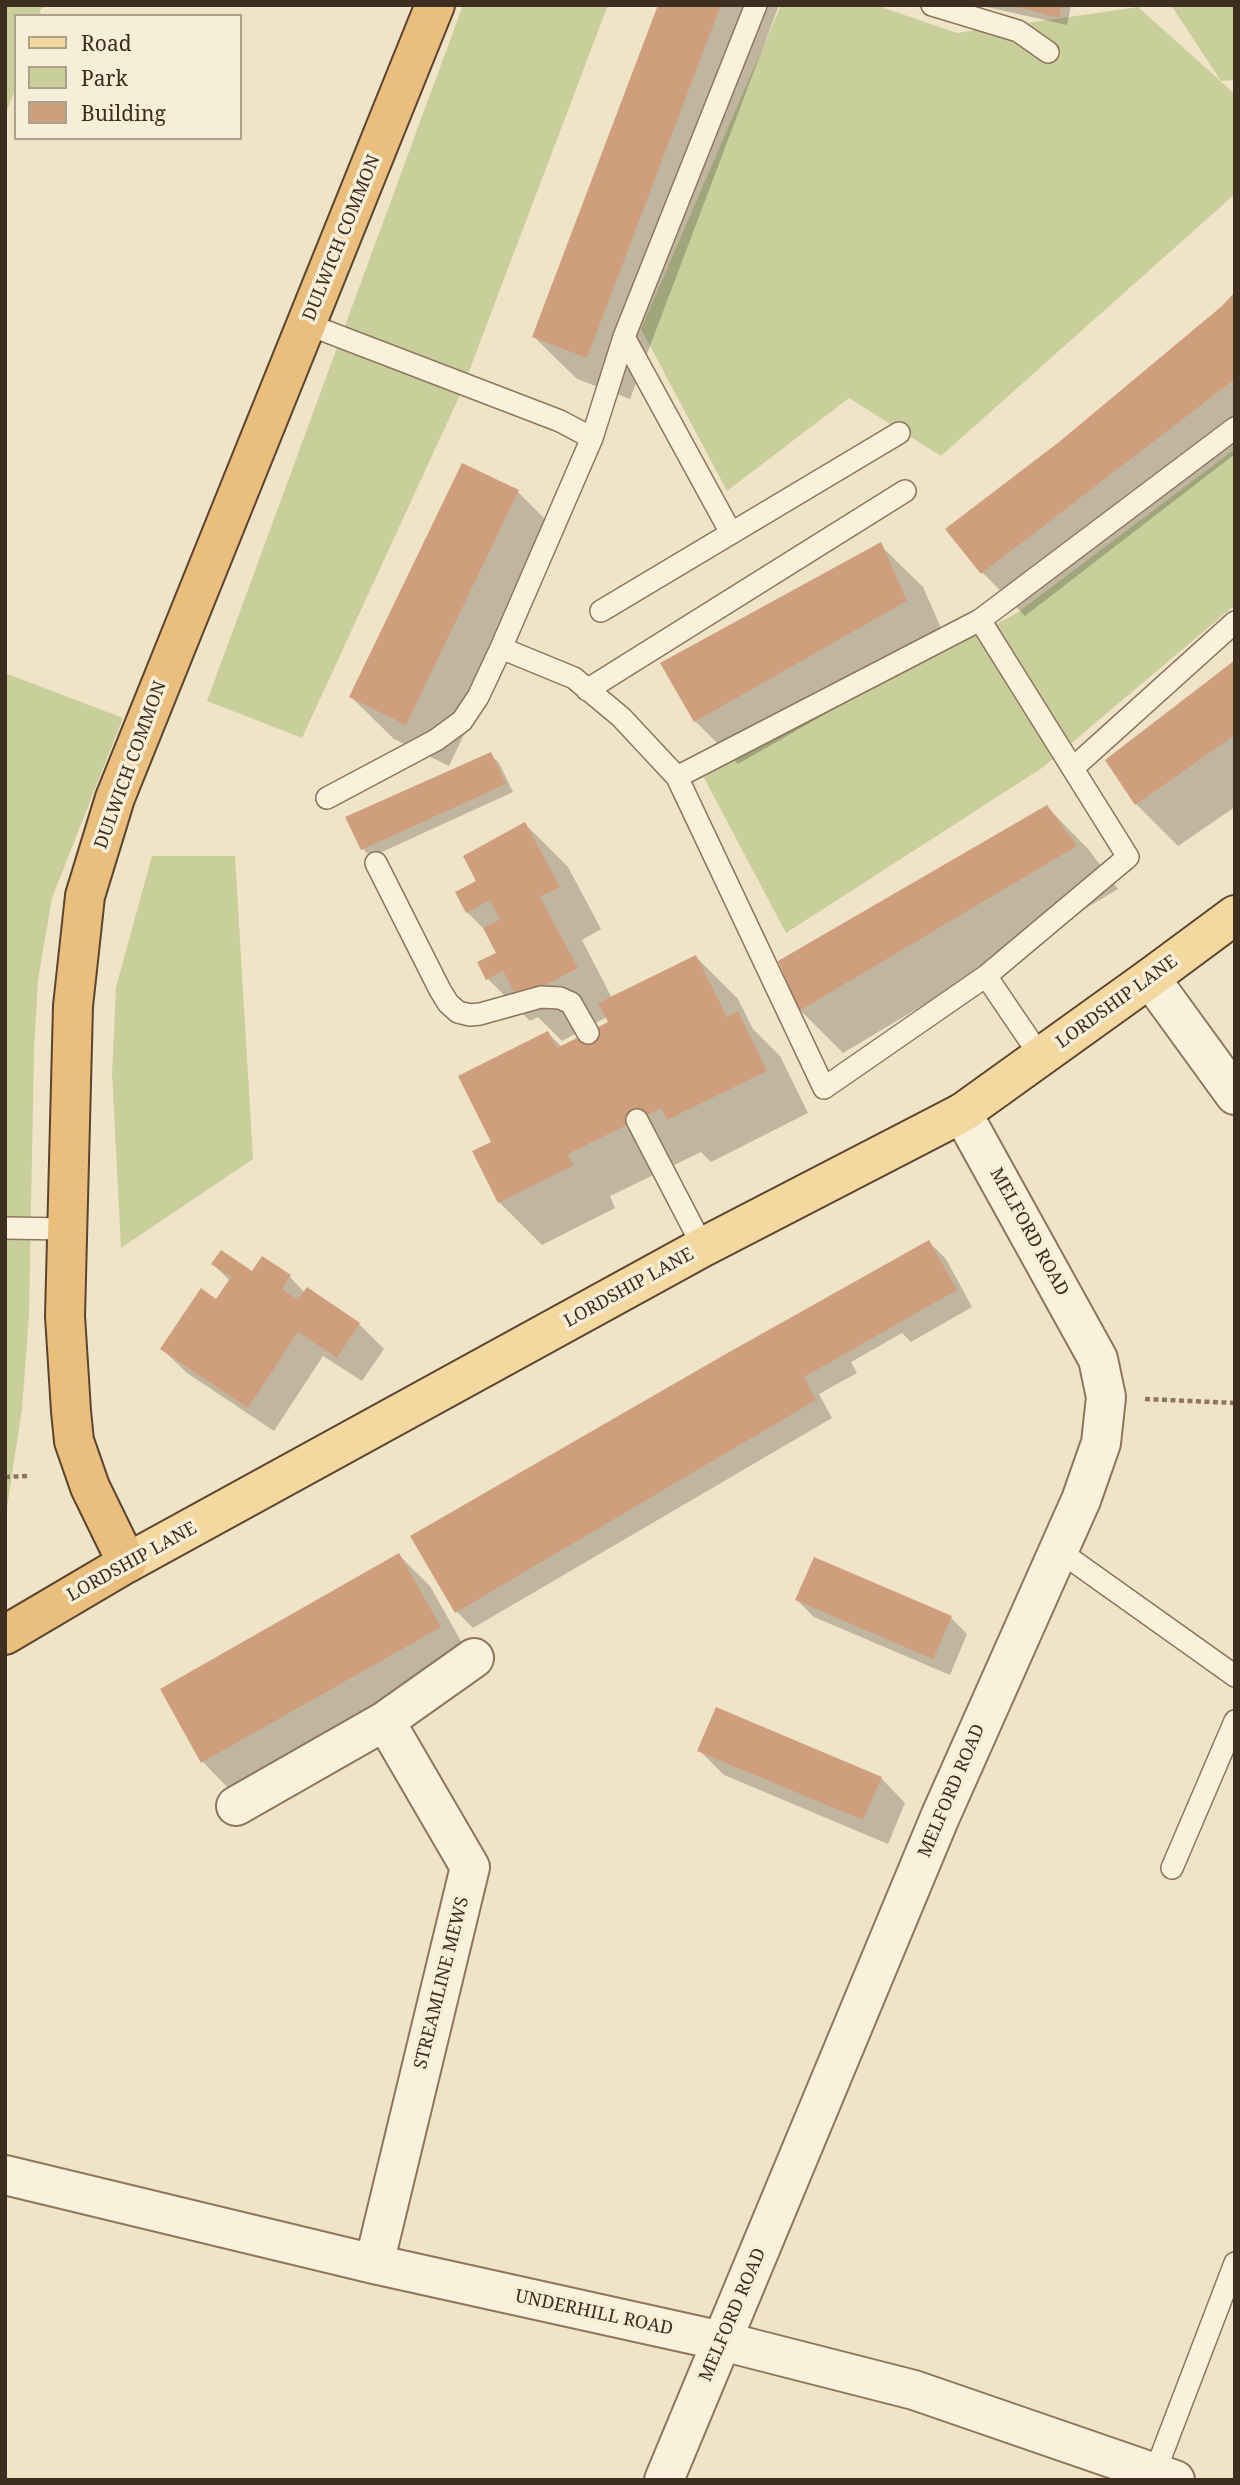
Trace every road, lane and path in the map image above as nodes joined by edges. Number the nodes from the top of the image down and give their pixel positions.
1 (435, 5) edge
2 (756, 5) edge
3 (933, 5) edge
4 (956, 9) edge
5 (1048, 52) dead end
6 (307, 324) junction
7 (624, 337) junction
8 (1235, 428) edge
9 (899, 433) dead end
10 (592, 438) junction
11 (905, 491) dead end
12 (731, 533) junction
13 (601, 611) dead end
14 (980, 620) junction
15 (1235, 622) edge
16 (501, 648) junction
17 (587, 690) junction
18 (1073, 768) junction
19 (677, 777) junction
20 (327, 798) dead end
21 (376, 863) dead end
22 (1235, 915) edge
23 (986, 976) junction
24 (1150, 978) junction
25 (588, 1033) dead end
26 (1041, 1057) junction
27 (1235, 1095) edge
28 (962, 1113) junction
29 (637, 1120) dead end
30 (5, 1228) edge
31 (67, 1229) junction
32 (703, 1247) junction
33 (1106, 1397) junction
34 (1235, 1403) edge
35 (27, 1476) dead end
36 (5, 1477) edge
37 (1058, 1550) junction
38 (127, 1563) junction
39 (5, 1635) edge
40 (474, 1658) dead end
41 (1235, 1676) edge
42 (385, 1721) junction
43 (1235, 1721) edge
44 (236, 1806) dead end
45 (1172, 1868) dead end
46 (5, 2175) edge
47 (1235, 2263) edge
48 (374, 2264) junction
49 (722, 2341) junction
50 (1165, 2476) edge
51 (664, 2480) edge

1 - 6 highway, DULWICH COMMON
2 - 7 lane
3 - 4 lane
4 - 5 lane
6 - 10 lane
6 - 31 highway, DULWICH COMMON
7 - 10 lane
7 - 12 lane
8 - 14 lane
9 - 12 lane
10 - 16 lane
11 - 17 lane
12 - 13 lane
14 - 18 lane
14 - 19 lane
15 - 18 lane
16 - 17 lane
16 - 20 lane
17 - 19 lane
18 - 23 lane
19 - 23 lane
21 - 25 lane
22 - 24 main road, LORDSHIP LANE
23 - 26 lane
24 - 26 main road, LORDSHIP LANE
24 - 27 street
26 - 28 main road, LORDSHIP LANE
28 - 32 main road, LORDSHIP LANE
28 - 33 street, MELFORD ROAD
29 - 32 lane
30 - 31 lane
31 - 38 highway, DULWICH COMMON
32 - 38 main road, LORDSHIP LANE
33 - 34 path
33 - 37 street, MELFORD ROAD
35 - 36 path
37 - 41 lane
37 - 49 street, MELFORD ROAD
38 - 39 highway, LORDSHIP LANE
40 - 42 street
42 - 44 street
42 - 48 street, STREAMLINE MEWS
43 - 45 lane
46 - 48 street, UNDERHILL ROAD
47 - 50 lane
48 - 49 street, UNDERHILL ROAD
49 - 50 street, UNDERHILL ROAD
49 - 51 street, MELFORD ROAD

